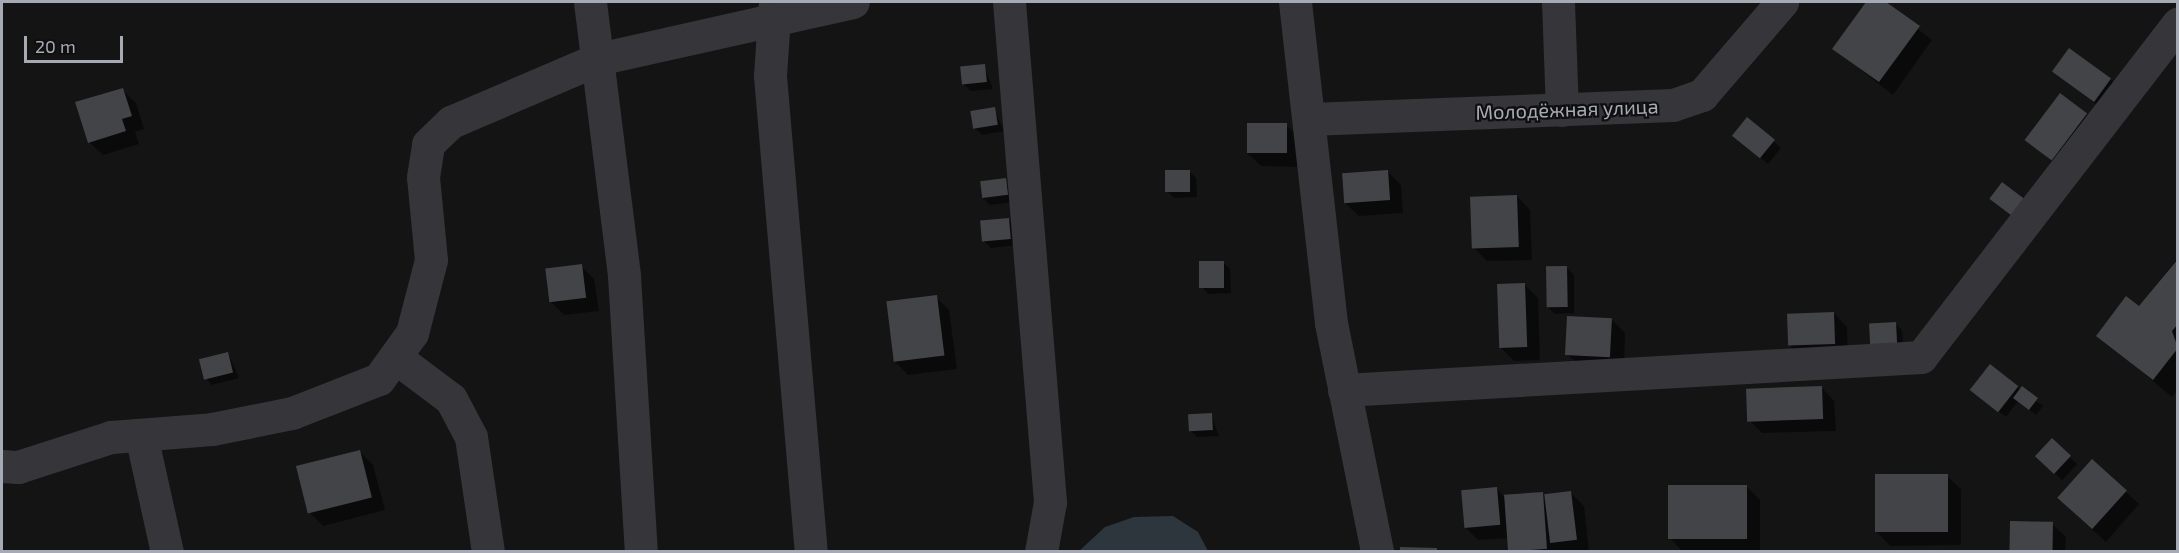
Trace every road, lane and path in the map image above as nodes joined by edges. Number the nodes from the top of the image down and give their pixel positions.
1 (590, 2) edge
2 (853, 2) edge
3 (1009, 2) edge
4 (1295, 2) edge
5 (1558, 2) edge
6 (1782, 2) edge
7 (776, 11) edge
8 (2178, 23) edge
9 (598, 60) junction
10 (1562, 110) junction
11 (1309, 119) junction
12 (395, 357) junction
13 (1344, 390) junction
14 (141, 435) junction
15 (2, 466) edge
16 (166, 552) edge
17 (488, 552) edge
18 (641, 552) edge
19 (811, 552) edge
20 (1041, 552) edge
21 (1377, 552) edge

1 - 9 street
2 - 7 street
3 - 20 street
4 - 11 street
5 - 10 street
6 - 10 street, Молодёжная улица
7 - 9 street
7 - 19 street
8 - 13 street
9 - 12 street
9 - 18 street
10 - 11 street, Молодёжная улица
11 - 13 street
12 - 14 street
12 - 17 street
13 - 21 street
14 - 15 street
14 - 16 street

